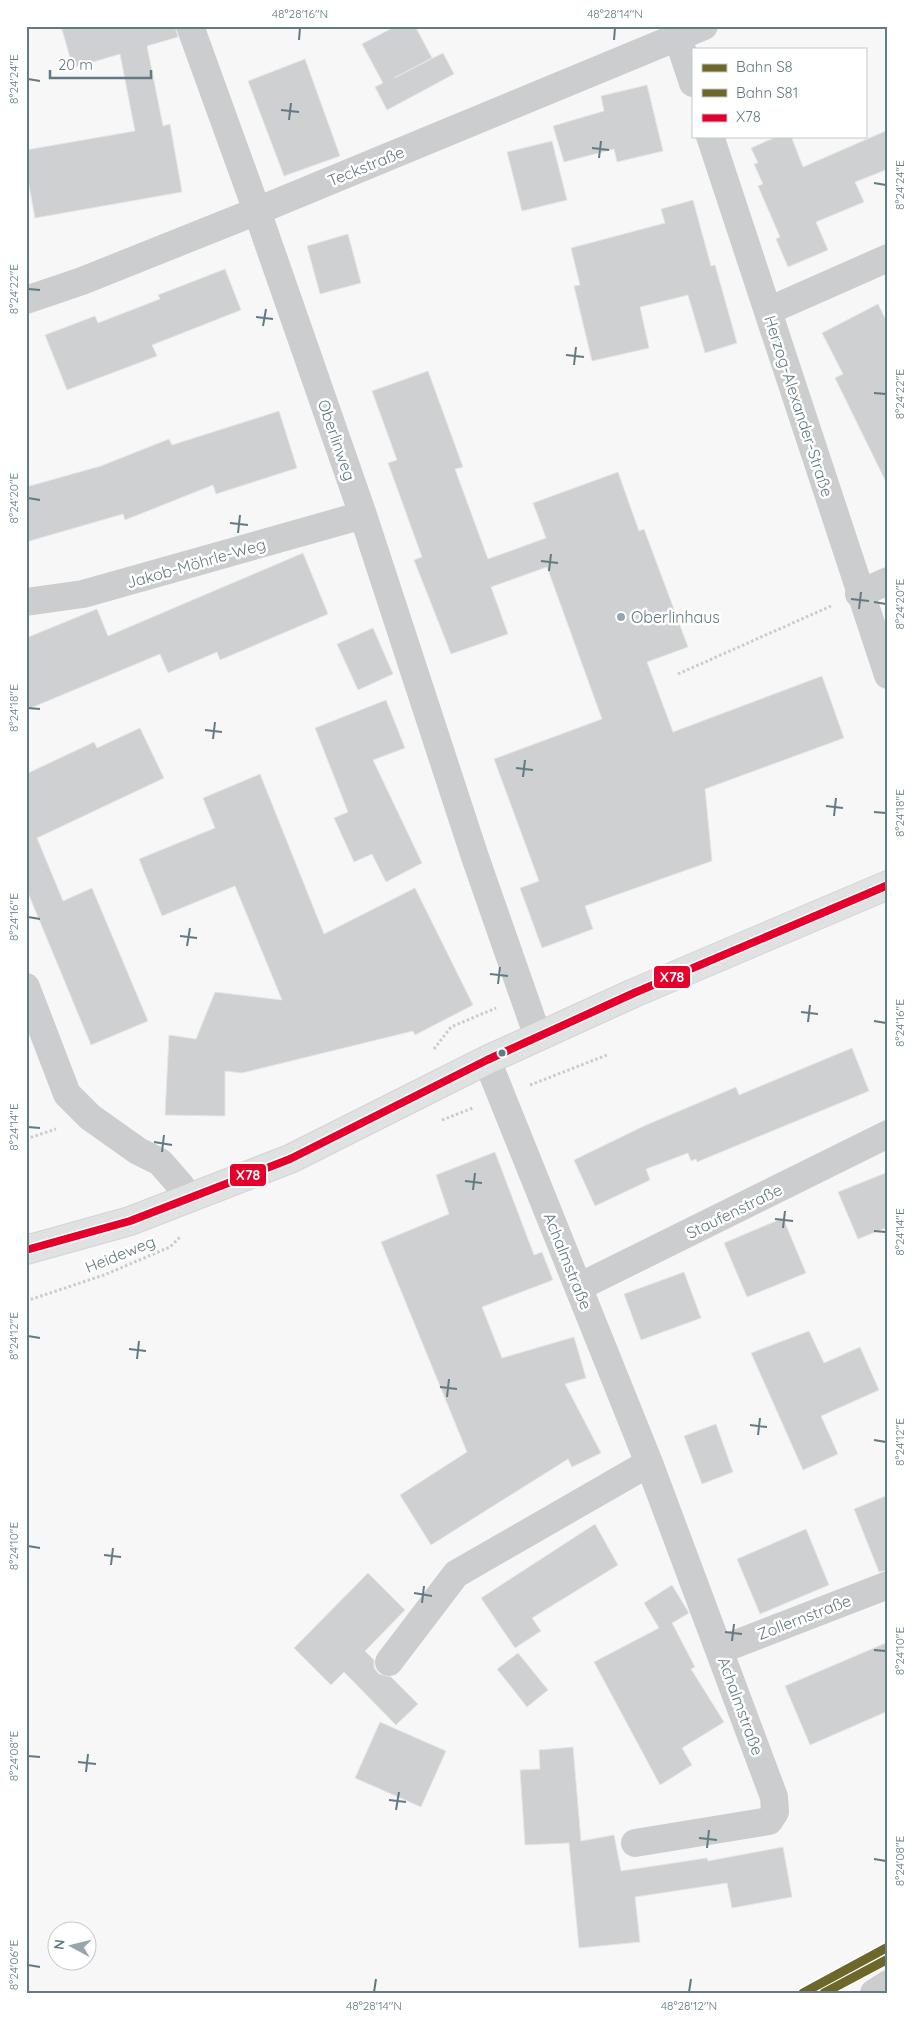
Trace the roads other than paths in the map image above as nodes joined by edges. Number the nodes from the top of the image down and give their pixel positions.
1 (190, 26) edge
2 (704, 26) edge
3 (676, 32) edge
4 (692, 80) edge
5 (711, 138) edge
6 (257, 210) junction
7 (888, 258) edge
8 (26, 300) edge
9 (768, 311) junction
10 (363, 516) junction
11 (888, 581) edge
12 (859, 594) junction
13 (26, 602) edge
14 (888, 675) edge
15 (888, 885) edge
16 (26, 987) edge
17 (538, 1037) junction
18 (487, 1060) junction
19 (888, 1134) edge
20 (188, 1199) junction
21 (26, 1250) edge
22 (580, 1287) junction
23 (649, 1463) junction
24 (888, 1584) edge
25 (720, 1650) junction
26 (389, 1662) dead end
27 (635, 1843) dead end
28 (888, 1984) edge
29 (874, 1993) edge

1 - 6 street, Oberlinweg
2 - 3 street, Teckstraße
3 - 4 street
3 - 6 street, Teckstraße
5 - 9 street, Herzog-Alexander-Straße
6 - 8 street, Teckstraße
6 - 10 street, Oberlinweg
7 - 9 street
9 - 12 street, Herzog-Alexander-Straße
10 - 13 street, Jakob-Möhrle-Weg
10 - 17 street, Oberlinweg
11 - 12 street
12 - 14 street, Herzog-Alexander-Straße
15 - 17 main road
16 - 20 street
17 - 18 main road
18 - 20 main road
18 - 22 street, Achalmstraße
19 - 22 street, Staufenstraße
20 - 21 main road
22 - 23 street, Achalmstraße
23 - 25 street, Achalmstraße
23 - 26 street
24 - 25 street, Zollernstraße
25 - 27 street, Achalmstraße
28 - 29 street

